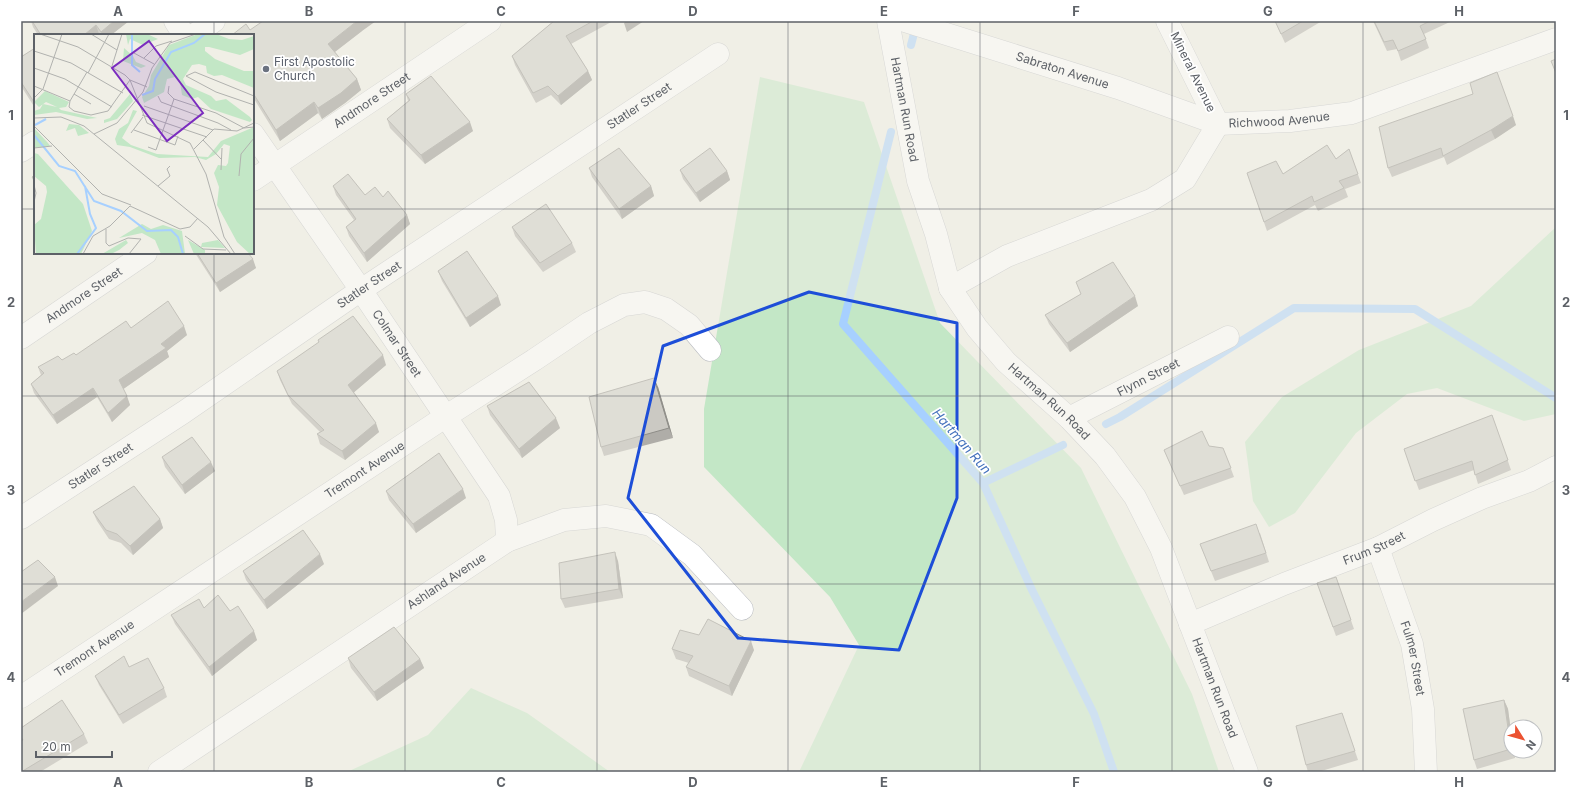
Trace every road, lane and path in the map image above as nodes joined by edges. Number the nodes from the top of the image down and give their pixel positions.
1 (175, 21) edge
2 (214, 21) edge
3 (490, 21) edge
4 (888, 21) edge
5 (905, 21) edge
6 (1167, 21) edge
7 (183, 34) edge
8 (195, 34) edge
9 (1556, 39) edge
10 (718, 54) dead end
11 (1218, 124) junction
12 (254, 135) edge
13 (34, 143) edge
14 (21, 151) edge
15 (275, 165) junction
16 (254, 179) edge
17 (145, 254) edge
18 (950, 288) junction
19 (361, 290) junction
20 (1228, 337) dead end
21 (21, 338) edge
22 (710, 350) dead end
23 (445, 417) junction
24 (1069, 418) junction
25 (1556, 467) edge
26 (21, 518) edge
27 (507, 541) junction
28 (1378, 548) junction
29 (742, 609) dead end
30 (1190, 624) junction
31 (21, 697) edge
32 (159, 772) edge
33 (1247, 772) edge
34 (1426, 772) edge

1 - 7 street
2 - 8 street
3 - 15 street, Andmore Street
4 - 18 street, Hartman Run Road
5 - 11 street, Sabraton Avenue
6 - 11 street, Mineral Avenue
9 - 11 street, Richwood Avenue
10 - 19 street, Statler Street
11 - 18 street, Richwood Avenue
12 - 15 street, Colmar Street
13 - 14 street
15 - 16 street, Andmore Street
15 - 19 street, Colmar Street
17 - 21 street, Andmore Street
18 - 24 street, Hartman Run Road
19 - 23 street, Colmar Street
19 - 26 street, Statler Street
20 - 24 street, Flynn Street
22 - 23 street, Tremont Avenue
23 - 27 street, Colmar Street
23 - 31 street, Tremont Avenue
24 - 30 street, Hartman Run Road
25 - 28 street, Frum Street
27 - 29 street, Ashland Avenue
27 - 32 street, Ashland Avenue
28 - 30 street, Frum Street
28 - 34 street, Fulmer Street
30 - 33 street, Hartman Run Road

